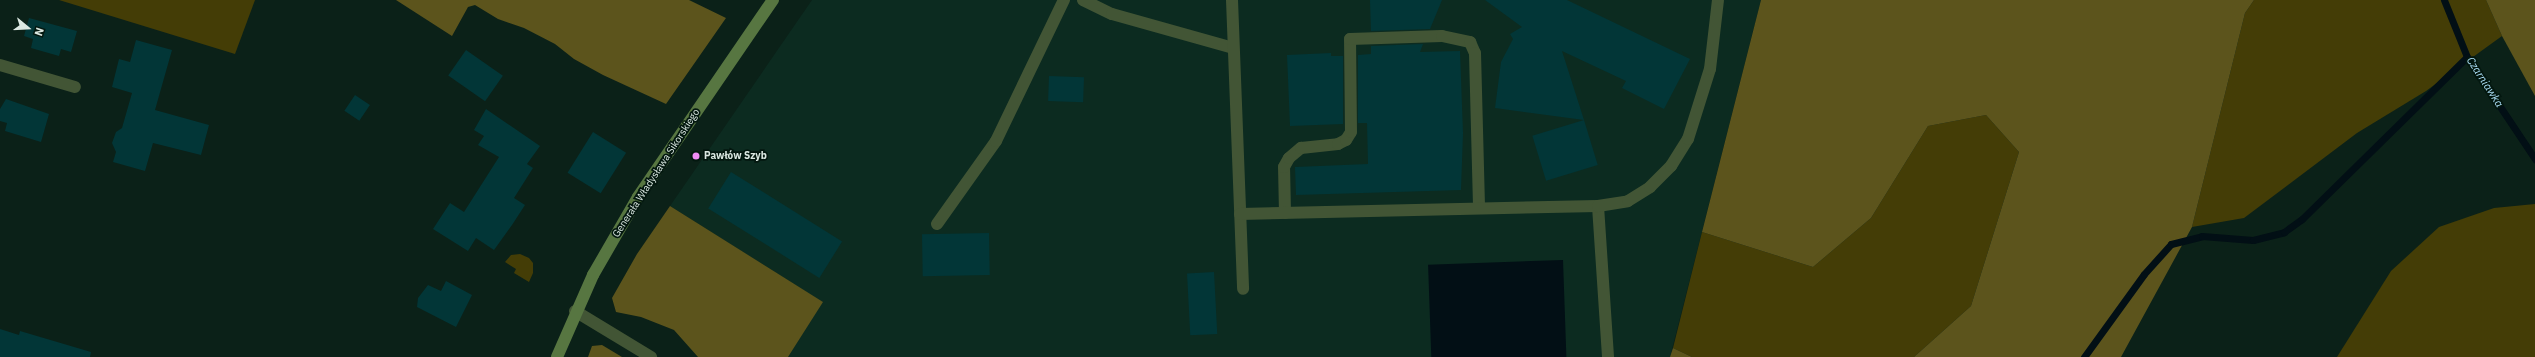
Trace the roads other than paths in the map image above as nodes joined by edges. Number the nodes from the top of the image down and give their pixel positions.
1 (773, 0) edge
2 (1064, 0) edge
3 (1083, 0) edge
4 (1232, 0) edge
5 (1718, 0) edge
6 (1233, 48) junction
7 (0, 65) edge
8 (75, 87) dead end
9 (1598, 206) junction
10 (1479, 208) junction
11 (1285, 213) junction
12 (1240, 214) junction
13 (937, 224) dead end
14 (1243, 289) dead end
15 (575, 311) junction
16 (557, 357) edge
17 (651, 357) edge
18 (1608, 357) edge

1 - 15 street, Generała Władysława Sikorskiego
2 - 13 lane
3 - 6 lane
4 - 6 lane
5 - 9 lane
6 - 12 lane
7 - 8 lane
9 - 10 lane
9 - 18 lane
10 - 11 lane
10 - 11 lane
11 - 12 lane
12 - 14 lane
15 - 16 street, Generała Władysława Sikorskiego
15 - 17 lane

